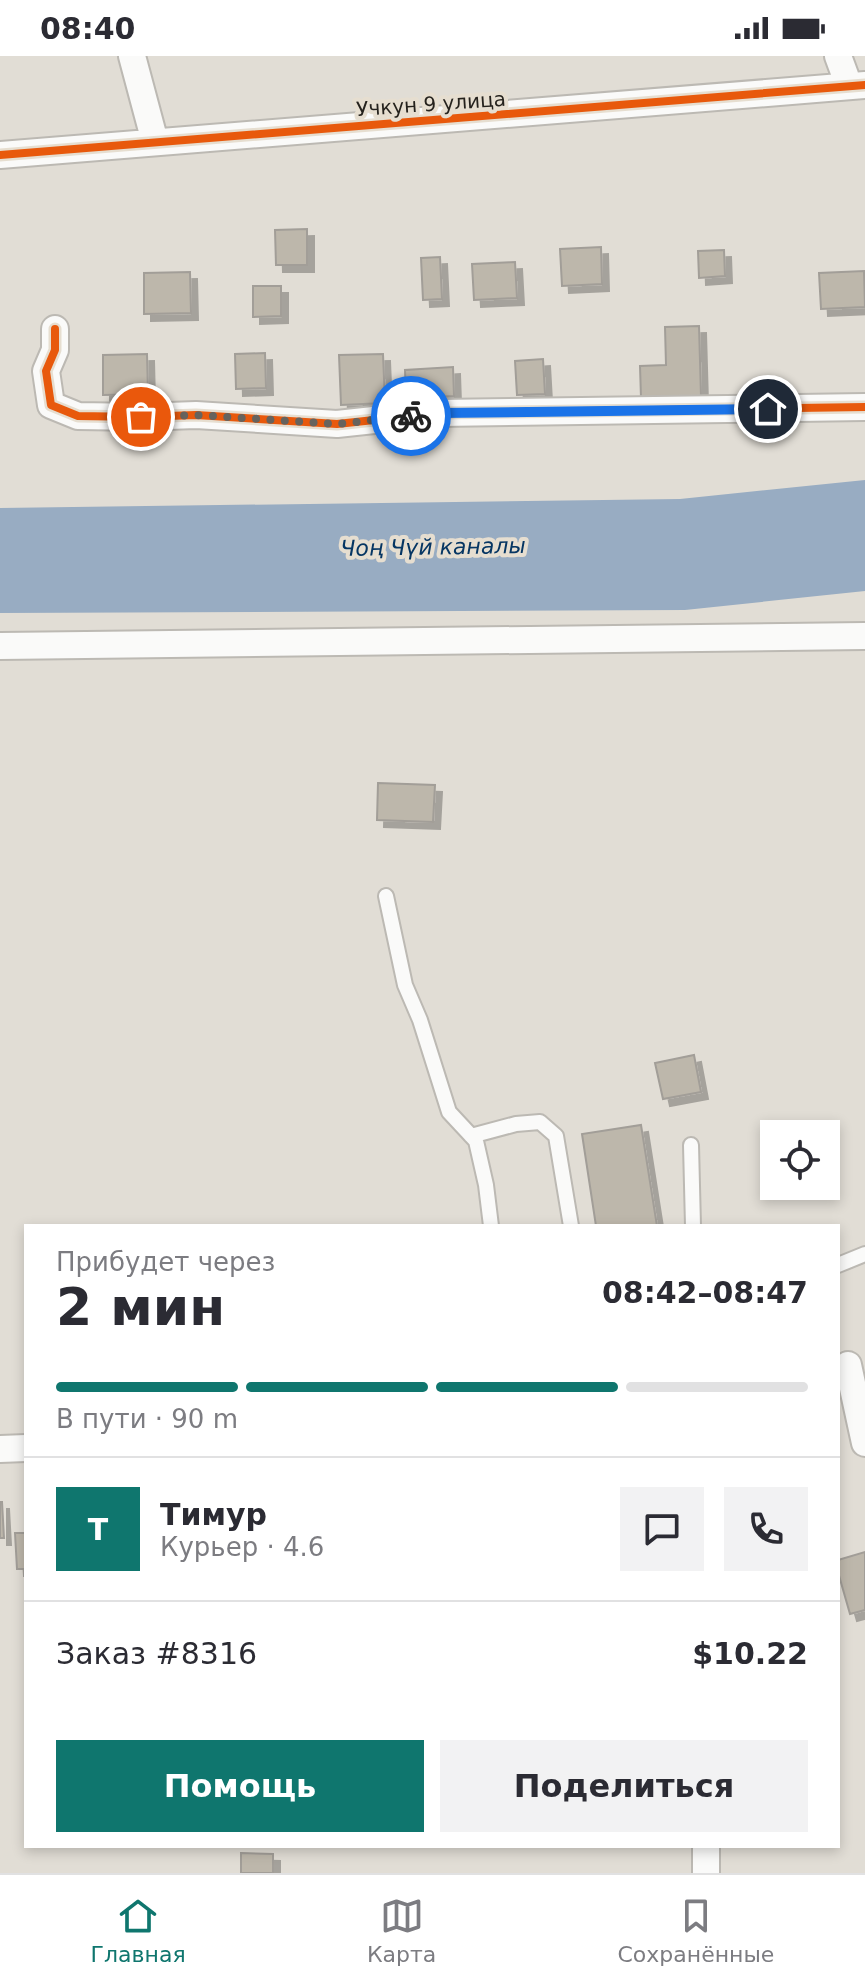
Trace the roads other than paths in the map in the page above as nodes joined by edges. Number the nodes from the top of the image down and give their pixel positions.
1 (132, 56) edge
2 (838, 56) edge
3 (857, 86) edge
4 (155, 142) junction
5 (0, 155) edge
6 (55, 329) dead end
7 (865, 407) edge
8 (865, 636) edge
9 (0, 646) edge
10 (386, 896) dead end
11 (471, 1136) junction
12 (691, 1145) dead end
13 (491, 1224) edge
14 (571, 1224) edge
15 (693, 1224) edge
16 (865, 1254) edge
17 (840, 1264) edge
18 (850, 1365) edge
19 (865, 1443) edge
20 (24, 1448) edge
21 (0, 1449) edge
22 (706, 1848) edge
23 (706, 1873) edge

1 - 4 street
2 - 3 street
3 - 4 street, Учкун 9 улица
4 - 5 street, Учкун 9 улица
6 - 7 street
8 - 9 street
10 - 11 lane
11 - 13 lane
11 - 14 lane
12 - 15 lane
16 - 17 lane
18 - 19 street
20 - 21 street
22 - 23 street

